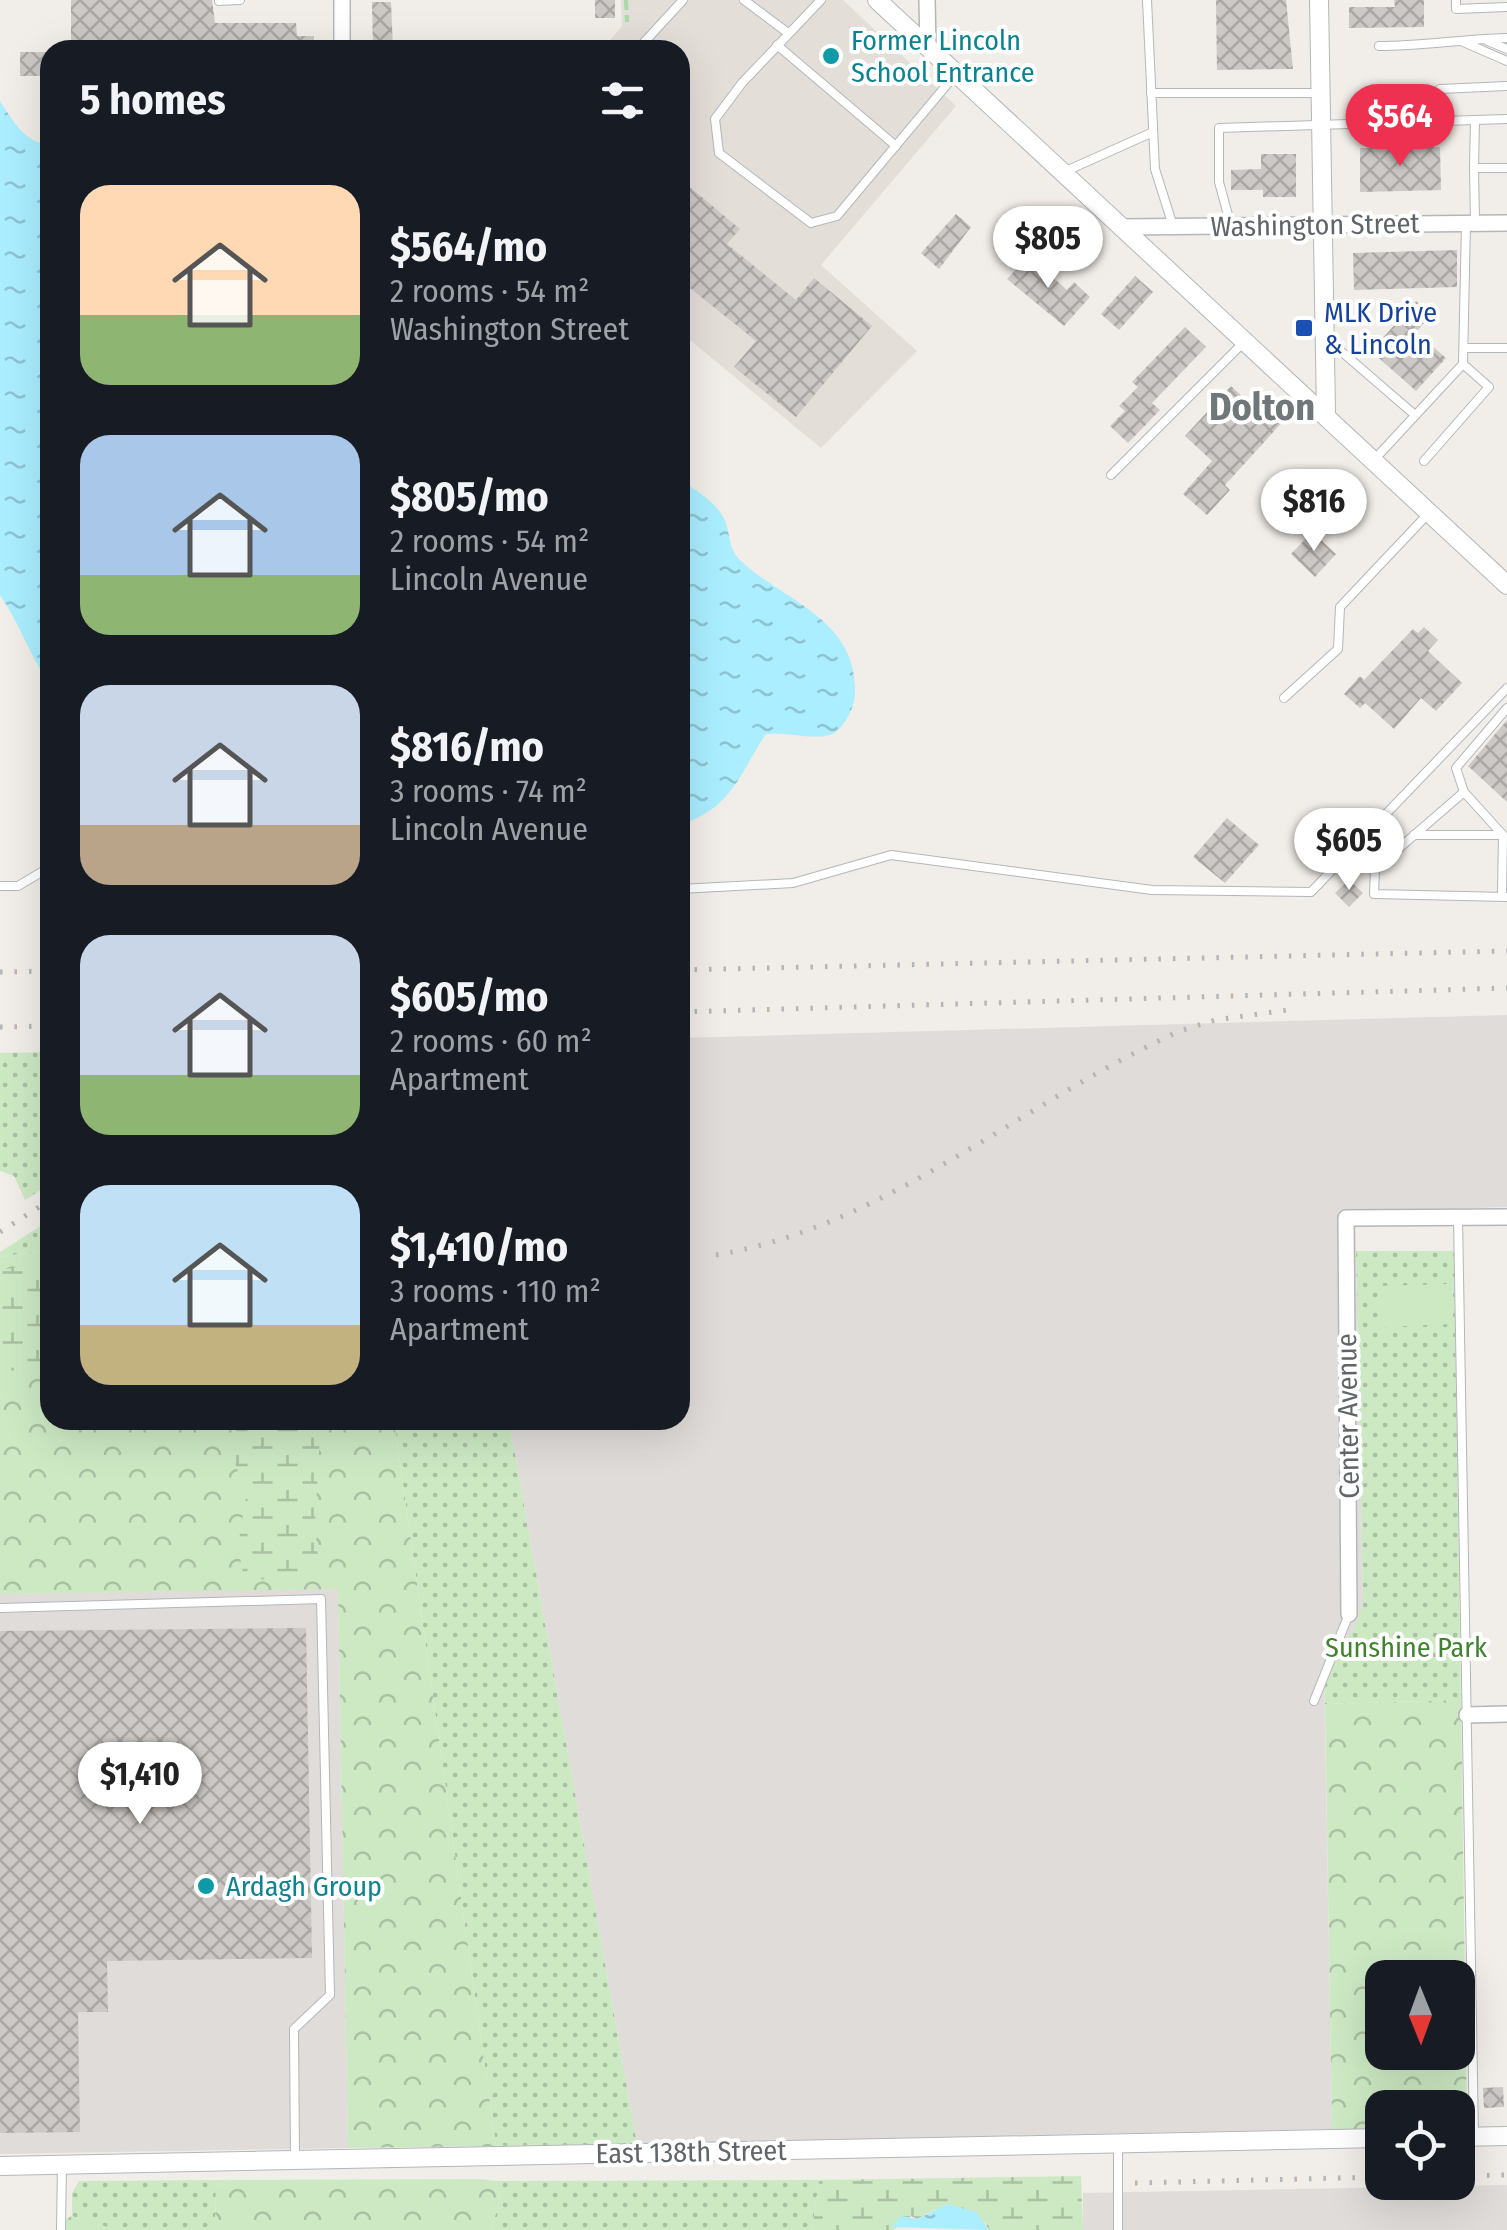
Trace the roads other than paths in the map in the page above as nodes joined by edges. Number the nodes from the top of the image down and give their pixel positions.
1 (219, 0) edge
2 (240, 0) edge
3 (342, 0) edge
4 (683, 0) edge
5 (744, 0) edge
6 (821, 0) edge
7 (878, 0) edge
8 (927, 0) edge
9 (1147, 0) edge
10 (1318, 0) edge
11 (1456, 0) edge
12 (1507, 7) edge
13 (788, 33) junction
14 (1507, 38) edge
15 (1483, 39) junction
16 (342, 40) edge
17 (646, 40) edge
18 (1457, 40) junction
19 (777, 45) junction
20 (1378, 46) dead end
21 (928, 47) junction
22 (1507, 49) edge
23 (1507, 60) edge
24 (956, 74) junction
25 (1507, 86) edge
26 (1440, 90) dead end
27 (1151, 93) junction
28 (1320, 93) junction
29 (1507, 119) edge
30 (1475, 120) junction
31 (1321, 122) junction
32 (1153, 132) junction
33 (896, 146) junction
34 (1474, 168) junction
35 (1507, 168) edge
36 (1064, 172) junction
37 (1507, 222) edge
38 (1471, 223) junction
39 (1323, 225) junction
40 (1172, 226) junction
41 (1231, 226) junction
42 (1124, 227) junction
43 (1325, 337) junction
44 (1244, 340) junction
45 (1465, 348) junction
46 (1507, 348) edge
47 (1463, 364) junction
48 (1326, 414) junction
49 (1415, 415) junction
50 (1373, 461) junction
51 (1424, 461) dead end
52 (1111, 475) dead end
53 (1429, 513) junction
54 (1507, 585) edge
55 (1507, 688) edge
56 (1284, 698) dead end
57 (1507, 708) edge
58 (1464, 792) junction
59 (1503, 834) junction
60 (1414, 836) junction
61 (40, 873) edge
62 (0, 886) edge
63 (690, 888) edge
64 (1504, 895) edge
65 (1507, 1217) edge
66 (1458, 1218) junction
67 (0, 1608) edge
68 (1350, 1614) joint
69 (1314, 1701) dead end
70 (1507, 1714) edge
71 (1467, 1715) junction
72 (1466, 2090) edge
73 (1507, 2136) edge
74 (1475, 2137) edge
75 (1365, 2138) edge
76 (1118, 2144) junction
77 (295, 2160) junction
78 (62, 2164) junction
79 (0, 2166) edge
80 (62, 2230) edge
81 (1118, 2230) edge

1 - 2 lane
3 - 16 street
4 - 17 lane
5 - 13 lane
6 - 13 lane
7 - 21 street
8 - 21 street
9 - 27 lane
10 - 28 street
11 - 12 lane
13 - 19 lane
14 - 15 lane
15 - 18 lane
15 - 22 lane
18 - 20 lane
18 - 23 lane
19 - 33 lane
19 - 33 lane
21 - 24 street
24 - 33 lane
24 - 36 street
25 - 26 lane
27 - 28 lane
27 - 32 lane
28 - 31 street
29 - 30 lane
30 - 31 lane
30 - 34 lane
31 - 39 street
31 - 41 lane
32 - 36 lane
32 - 40 lane
34 - 35 lane
34 - 38 lane
36 - 42 street
37 - 38 street, Washington Street
38 - 39 street, Washington Street
38 - 45 lane
39 - 41 street, Washington Street
39 - 43 street
40 - 41 street, Washington Street
40 - 42 street, Washington Street
42 - 44 street
43 - 48 street
43 - 49 lane
44 - 48 street
44 - 52 lane
45 - 46 lane
45 - 47 lane
47 - 49 lane
47 - 51 lane
48 - 50 street
49 - 50 lane
50 - 53 street
53 - 54 street
53 - 56 lane
55 - 63 lane
57 - 58 lane
58 - 59 lane
58 - 60 lane
59 - 60 lane
59 - 64 lane
60 - 64 lane
61 - 62 lane
65 - 66 street
66 - 68 street, Center Avenue
66 - 71 lane
67 - 77 lane
68 - 69 lane
70 - 71 street
71 - 72 lane
73 - 74 street
75 - 76 street, East 138th Street
76 - 77 street, East 138th Street
76 - 81 lane
77 - 78 street, East 138th Street
78 - 79 street, East 138th Street
78 - 80 lane

